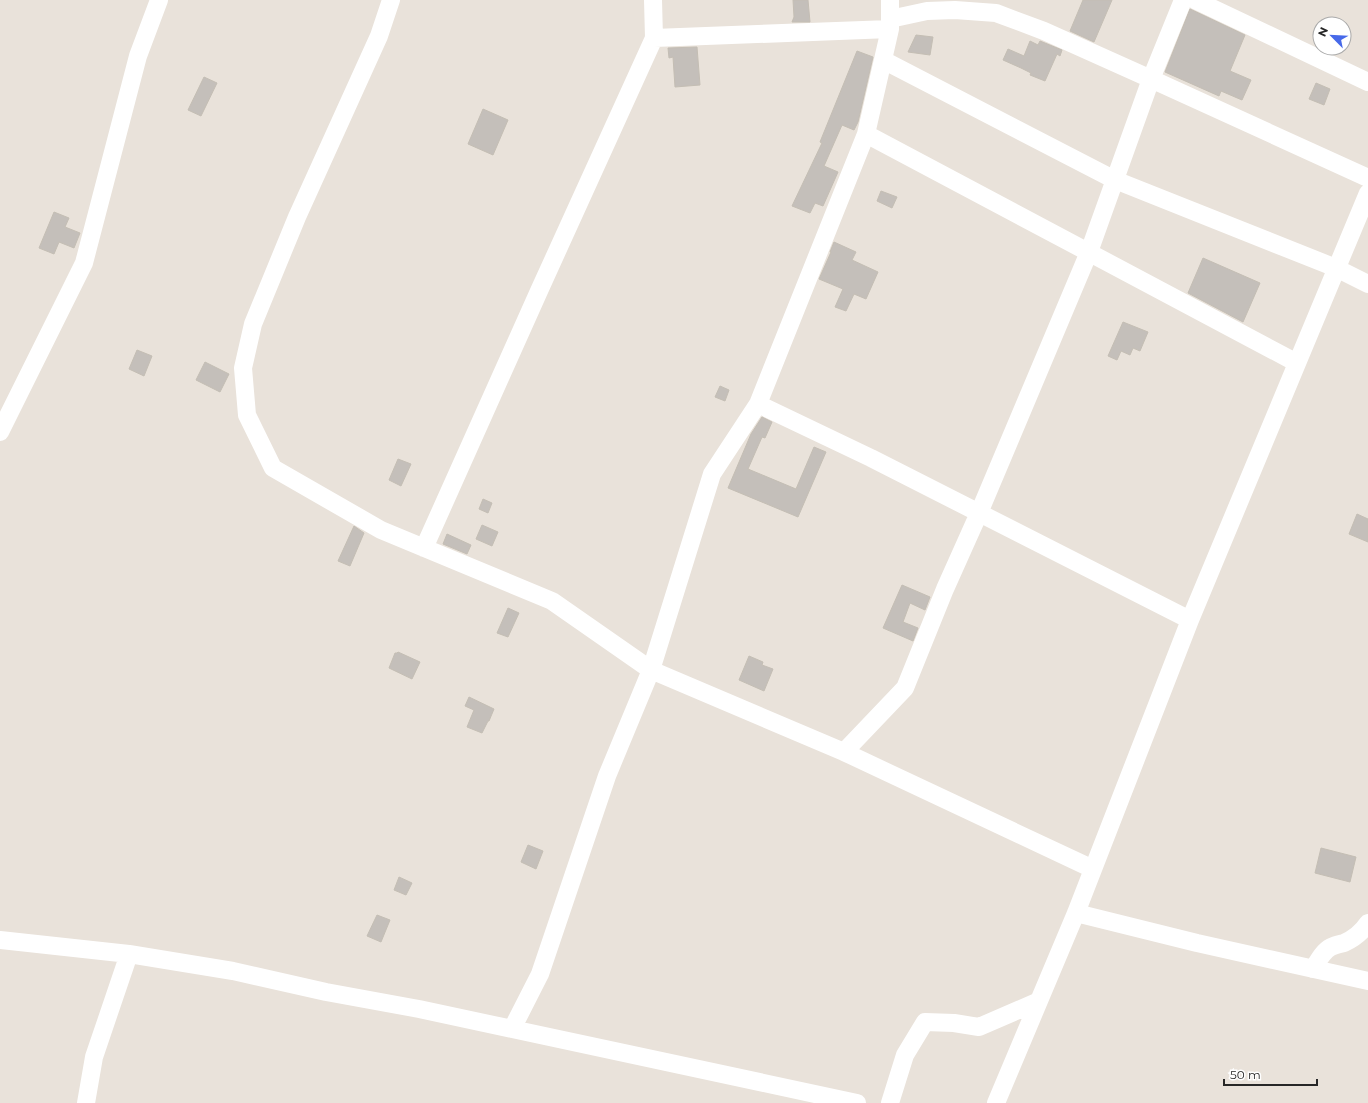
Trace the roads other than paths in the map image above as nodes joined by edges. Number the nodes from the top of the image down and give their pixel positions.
1 (159, 0) edge
2 (391, 0) edge
3 (653, 0) edge
4 (890, 0) edge
5 (1183, 0) edge
6 (1195, 0) edge
7 (890, 24) junction
8 (654, 38) junction
9 (883, 60) junction
10 (1151, 79) junction
11 (1368, 82) edge
12 (866, 134) junction
13 (1368, 178) edge
14 (1115, 180) junction
15 (1368, 194) edge
16 (1089, 252) junction
17 (1336, 268) junction
18 (1368, 284) edge
19 (1297, 363) junction
20 (758, 404) junction
21 (0, 432) edge
22 (979, 513) junction
23 (424, 548) junction
24 (1190, 620) junction
25 (651, 670) junction
26 (844, 752) junction
27 (1093, 869) junction
28 (1076, 913) junction
29 (1368, 923) edge
30 (0, 940) edge
31 (129, 954) junction
32 (1313, 969) junction
33 (1368, 981) edge
34 (1039, 1001) junction
35 (512, 1029) junction
36 (86, 1103) edge
37 (857, 1103) edge
38 (890, 1103) edge
39 (996, 1103) edge

1 - 21 street
2 - 23 street
3 - 8 street
4 - 7 street
5 - 10 street
6 - 11 street
7 - 8 street
7 - 9 street
7 - 10 street
8 - 23 street
9 - 12 street
9 - 14 street
10 - 13 street
10 - 14 street
12 - 16 street
12 - 20 street
14 - 16 street
14 - 17 street
15 - 17 street
16 - 19 street
16 - 22 street
17 - 18 street
17 - 19 street
19 - 24 street
20 - 22 street
20 - 25 street
22 - 24 street
22 - 26 street
23 - 25 street
24 - 27 street
25 - 26 street
25 - 35 street
26 - 27 street
27 - 28 street
28 - 32 street
28 - 34 street
29 - 32 street
30 - 31 street
31 - 35 street
31 - 36 street
32 - 33 street
34 - 38 street
34 - 39 street
35 - 37 street

